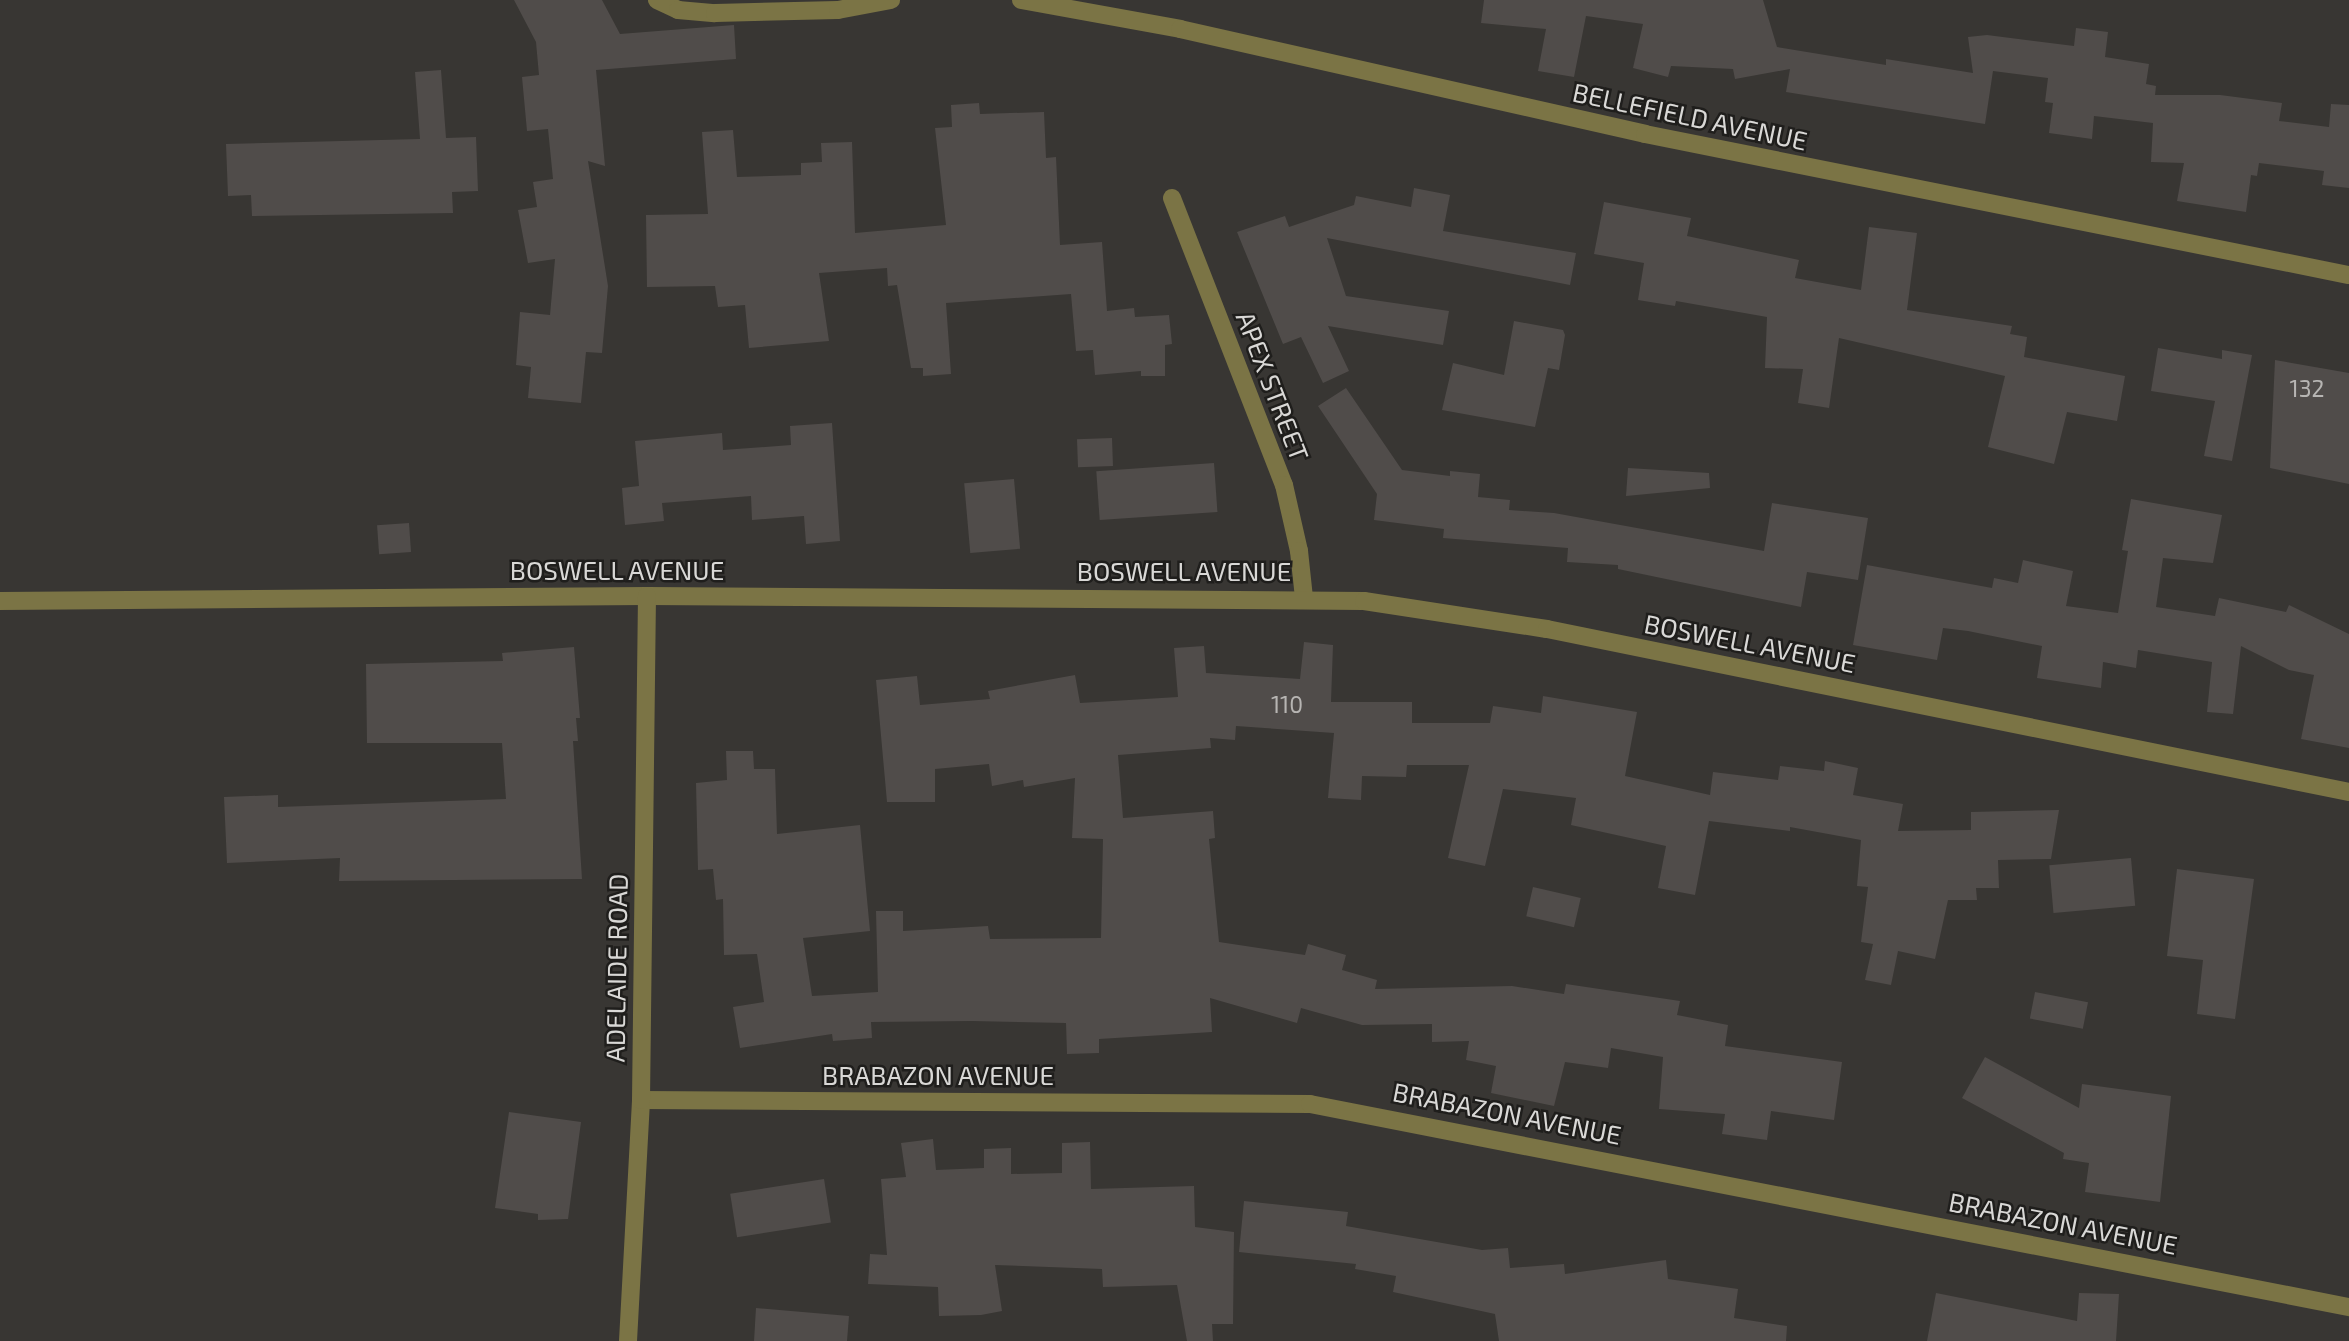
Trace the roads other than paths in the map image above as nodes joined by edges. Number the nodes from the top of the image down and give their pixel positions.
1 (657, 0) edge
2 (891, 0) edge
3 (1021, 0) edge
4 (1172, 198) dead end
5 (2349, 275) edge
6 (647, 596) junction
7 (1304, 598) junction
8 (0, 601) edge
9 (2349, 792) edge
10 (641, 1100) junction
11 (2349, 1307) edge
12 (628, 1341) edge

1 - 2 street
3 - 5 street, BELLEFIELD AVENUE
4 - 7 street, APEX STREET
6 - 7 street, BOSWELL AVENUE
6 - 8 street, BOSWELL AVENUE
6 - 10 street, ADELAIDE ROAD
7 - 9 street, BOSWELL AVENUE
10 - 11 street, BRABAZON AVENUE
10 - 12 street, ADELAIDE ROAD

